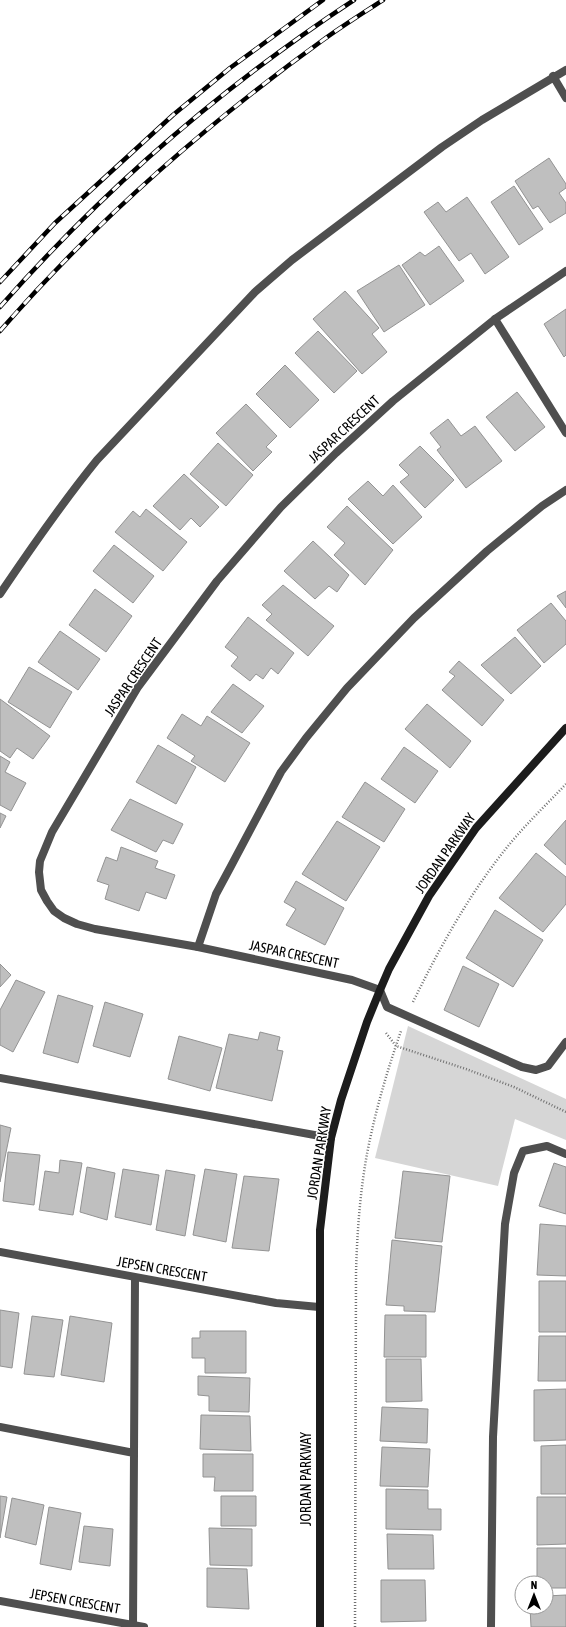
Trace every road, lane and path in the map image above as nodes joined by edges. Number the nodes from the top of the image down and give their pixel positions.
1 (566, 70) edge
2 (553, 76) junction
3 (566, 98) edge
4 (566, 271) edge
5 (495, 319) junction
6 (566, 433) edge
7 (566, 490) edge
8 (0, 594) edge
9 (566, 728) edge
10 (566, 784) edge
11 (198, 947) junction
12 (380, 990) junction
13 (407, 1016) junction
14 (386, 1033) dead end
15 (566, 1042) edge
16 (396, 1046) junction
17 (0, 1078) edge
18 (566, 1112) edge
19 (331, 1138) junction
20 (566, 1154) edge
21 (0, 1252) edge
22 (135, 1278) junction
23 (319, 1307) junction
24 (0, 1427) edge
25 (134, 1453) junction
26 (0, 1600) edge
27 (133, 1626) edge
28 (144, 1627) edge
29 (320, 1627) edge
30 (355, 1627) edge
31 (491, 1627) edge

1 - 2 street
2 - 3 street
2 - 8 street
4 - 5 street, JASPAR CRESCENT
5 - 6 street
5 - 11 street, JASPAR CRESCENT
7 - 11 street
9 - 12 street, JORDAN PARKWAY
10 - 13 path
11 - 12 street, JASPAR CRESCENT
12 - 13 street
12 - 19 street, JORDAN PARKWAY
13 - 15 street
13 - 16 path
14 - 16 path
16 - 18 path
16 - 30 path
17 - 19 street
19 - 23 street, JORDAN PARKWAY
20 - 31 street
21 - 22 street, JEPSEN CRESCENT
22 - 23 street, JEPSEN CRESCENT
22 - 25 street
23 - 29 street, JORDAN PARKWAY
24 - 25 street
25 - 27 street
26 - 27 street, JEPSEN CRESCENT
27 - 28 street, JEPSEN CRESCENT

